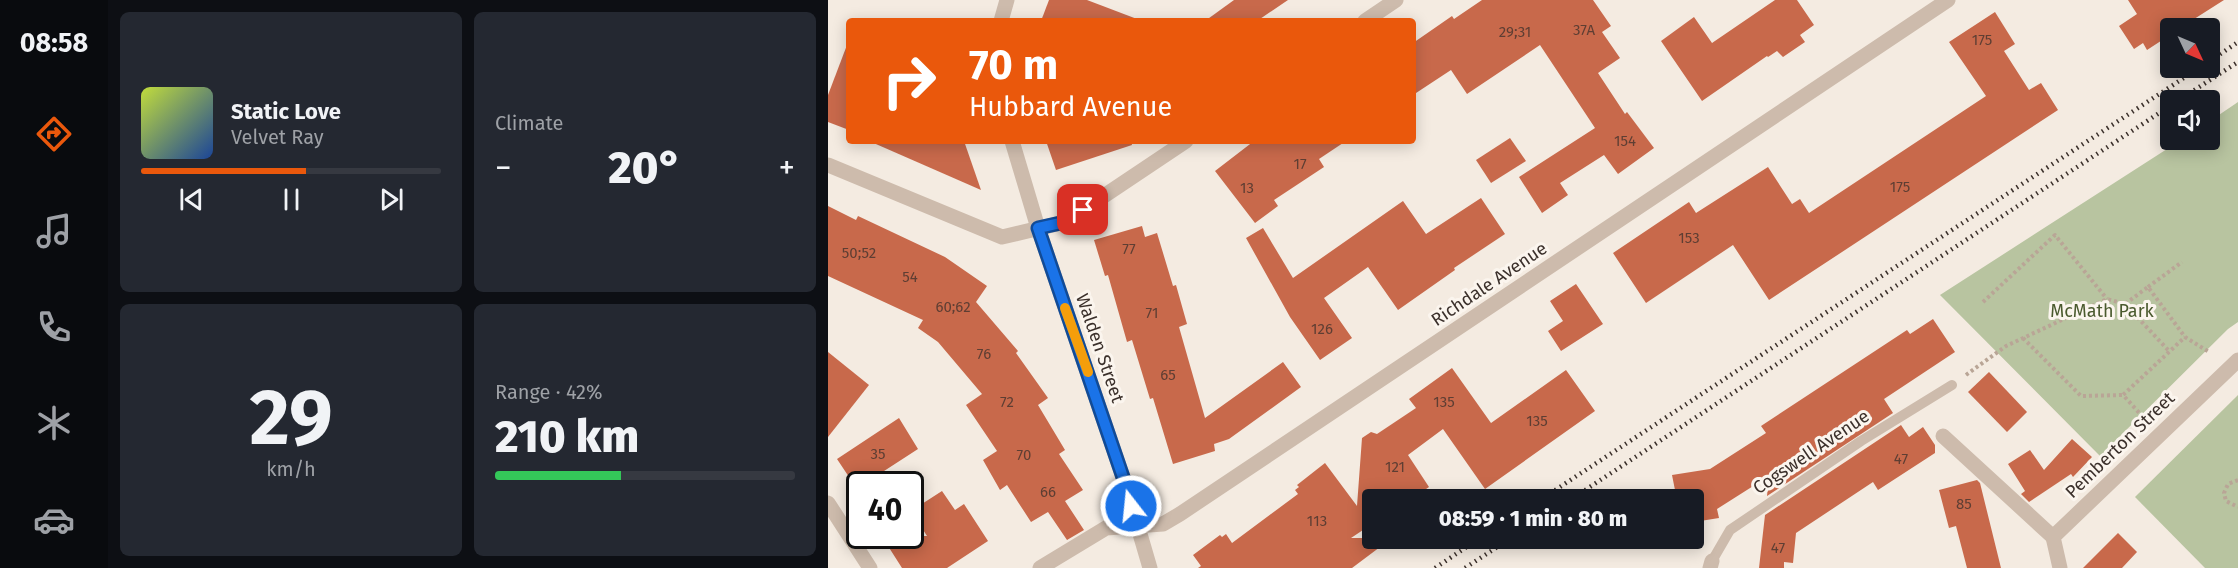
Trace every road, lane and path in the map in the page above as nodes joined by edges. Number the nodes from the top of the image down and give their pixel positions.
1 (1007, 0) edge
2 (1396, 0) edge
3 (1948, 0) edge
4 (1002, 18) edge
5 (1369, 18) edge
6 (1013, 144) edge
7 (1182, 144) edge
8 (828, 165) edge
9 (1038, 228) junction
10 (2182, 262) dead end
11 (2148, 287) junction
12 (2107, 299) junction
13 (1983, 302) dead end
14 (2125, 304) junction
15 (2186, 337) junction
16 (2023, 338) junction
17 (2169, 351) junction
18 (2209, 352) dead end
19 (2238, 360) edge
20 (1952, 385) joint
21 (2123, 395) junction
22 (2143, 417) dead end
23 (1943, 436) dead end
24 (2238, 480) edge
25 (828, 503) edge
26 (2238, 507) edge
27 (1137, 525) junction
28 (2053, 537) junction
29 (1711, 565) edge
30 (870, 568) edge
31 (1040, 568) edge
32 (1150, 568) edge
33 (2060, 568) edge

1 - 4 street
2 - 5 street
3 - 27 street, Richdale Avenue
6 - 9 street, Walden Street
7 - 9 street
8 - 9 street
9 - 27 street, Walden Street
10 - 11 path
11 - 14 path
11 - 15 path
12 - 13 path
12 - 14 path
12 - 16 path
14 - 17 path
15 - 17 path
15 - 18 path
16 - 20 path
16 - 21 path
17 - 21 path
19 - 28 street, Pemberton Street
20 - 29 lane, Cogswell Avenue
21 - 22 path
23 - 28 street
24 - 26 path
25 - 30 street
27 - 31 street, Richdale Avenue
27 - 32 street, Walden Street
28 - 33 street

